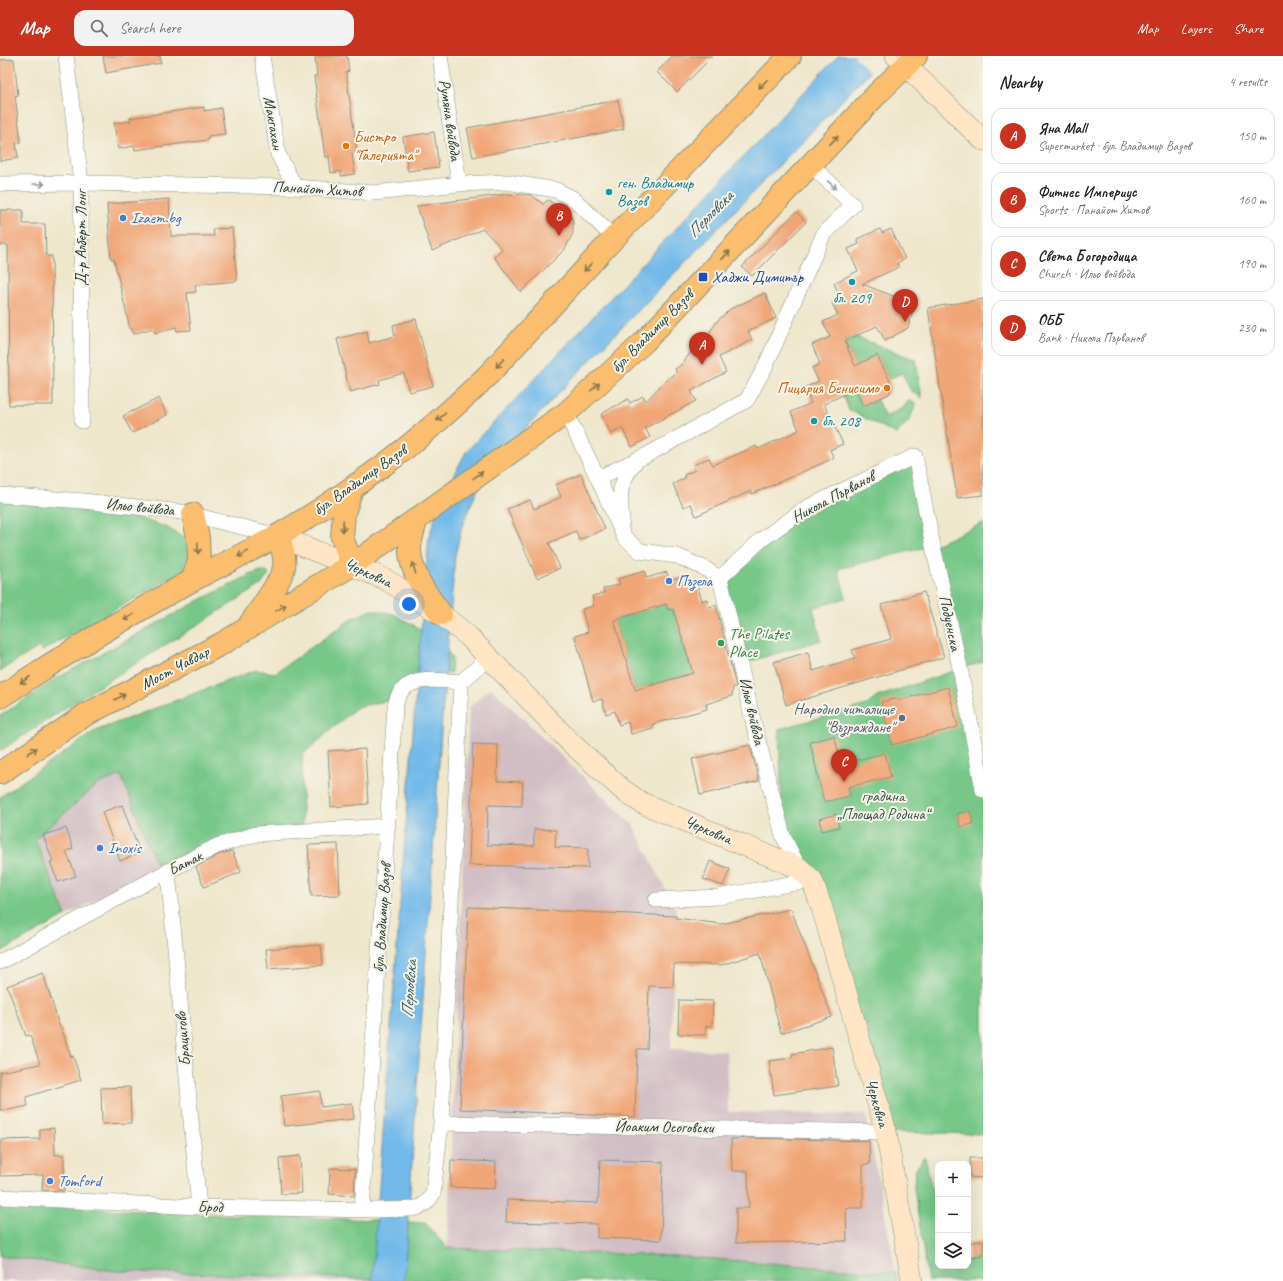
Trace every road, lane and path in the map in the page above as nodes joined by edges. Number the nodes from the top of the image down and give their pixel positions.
1 (66, 56) edge
2 (262, 56) edge
3 (440, 56) edge
4 (790, 56) edge
5 (905, 59) edge
6 (983, 140) edge
7 (810, 165) junction
8 (0, 184) edge
9 (81, 184) junction
10 (459, 184) junction
11 (295, 186) junction
12 (614, 238) junction
13 (566, 413) junction
14 (82, 421) dead end
15 (915, 456) joint
16 (637, 460) junction
17 (598, 478) junction
18 (352, 488) junction
19 (0, 495) edge
20 (192, 514) junction
21 (416, 521) junction
22 (278, 536) junction
23 (624, 537) junction
24 (352, 565) junction
25 (720, 578) junction
26 (192, 581) junction
27 (441, 614) junction
28 (248, 629) junction
29 (490, 657) junction
30 (461, 682) junction
31 (0, 697) edge
32 (0, 773) edge
33 (983, 790) edge
34 (388, 826) junction
35 (168, 871) junction
36 (805, 874) junction
37 (656, 900) dead end
38 (0, 962) edge
39 (441, 1123) junction
40 (886, 1132) junction
41 (0, 1197) edge
42 (199, 1207) junction
43 (367, 1210) junction
44 (912, 1281) edge

1 - 9 street, Д-р Алберт Лонг
2 - 11 street, Макгахан
3 - 10 street, Румяна войвода
4 -> 12 main road, бул. Владимир Вазов
5 - 6 street
7 -> 5 main road, бул. Владимир Вазов
13 -> 7 main road, бул. Владимир Вазов
7 -> 16 street
8 -> 9 street, Панайот Хитов
9 - 11 street, Панайот Хитов
9 - 14 street, Д-р Алберт Лонг
10 - 11 street, Панайот Хитов
10 - 12 street, Панайот Хитов
12 -> 18 main road, бул. Владимир Вазов
13 - 17 street
21 -> 13 main road, бул. Владимир Вазов
15 - 25 street, Никола Първанов
15 - 33 street, Подуенска
16 - 17 street
16 - 23 street
17 - 23 street
18 - 22 main road, бул. Владимир Вазов
18 -> 24 main road
19 - 20 street, Ильо войвода
20 - 22 street, Ильо войвода
20 -> 26 main road
21 - 24 main road, бул. Владимир Вазов
27 -> 21 main road
22 - 24 street, Черковна
22 -> 26 main road
22 - 28 main road
23 - 25 street
24 - 27 street, Черковна
28 -> 24 main road, Мост Чавдар
25 - 36 street, Ильо войвода
26 -> 31 main road
27 - 29 street, Черковна
32 -> 28 main road, Мост Чавдар
29 - 30 street
29 - 36 street, Черковна
30 - 34 street, бул. Владимир Вазов
30 - 39 street
34 - 35 street, Батак
34 - 43 street, бул. Владимир Вазов
35 - 38 street, Батак
35 - 42 street, Брацигово
36 - 37 street
36 - 40 street, Черковна
39 - 40 street, Йоаким Осоговски
39 - 43 street, Брод
40 - 44 street, Черковна
41 - 42 street, Брод
42 - 43 street, Брод

